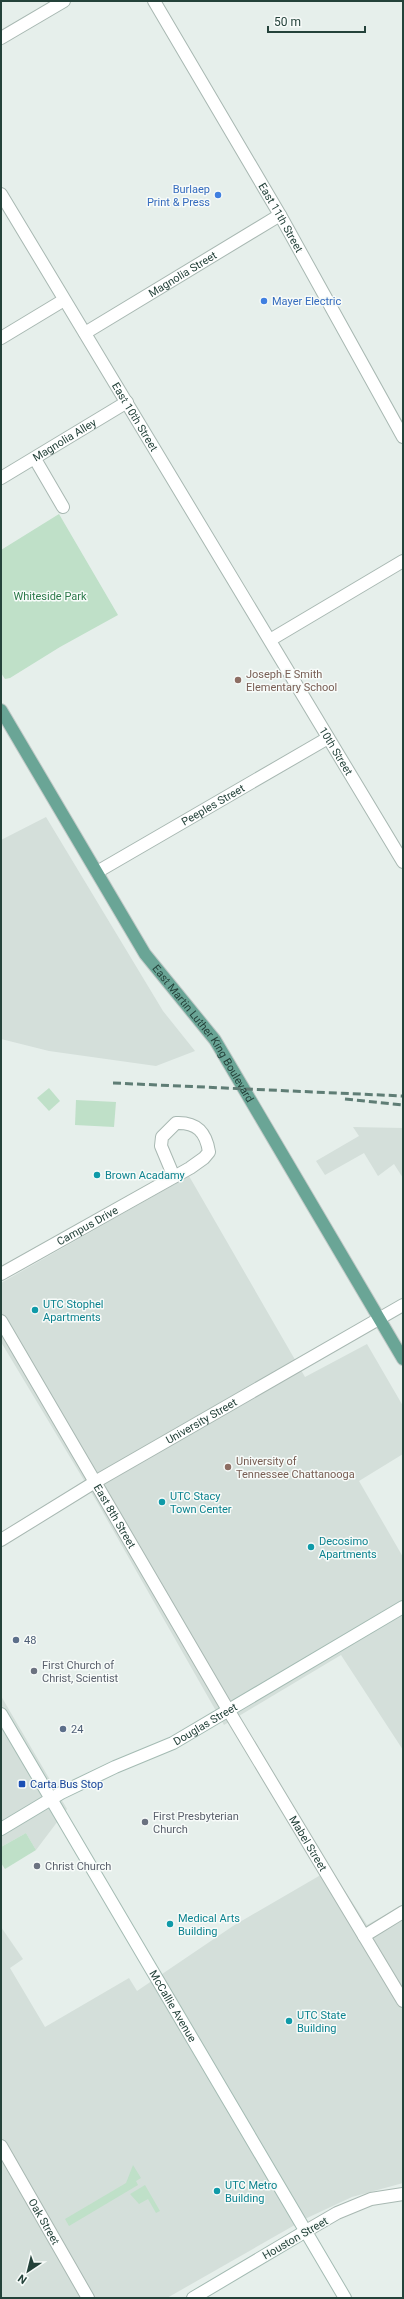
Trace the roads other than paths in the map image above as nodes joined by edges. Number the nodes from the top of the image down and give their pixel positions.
1 (64, 1) edge
2 (154, 1) edge
3 (1, 38) edge
4 (1, 194) edge
5 (280, 216) junction
6 (64, 300) junction
7 (85, 333) junction
8 (1, 338) edge
9 (127, 402) junction
10 (403, 437) edge
11 (35, 459) junction
12 (1, 478) edge
13 (63, 507) dead end
14 (403, 561) edge
15 (270, 640) junction
16 (1, 710) edge
17 (328, 738) junction
18 (403, 862) edge
19 (97, 872) junction
20 (174, 1177) junction
21 (1, 1274) edge
22 (403, 1305) edge
23 (380, 1319) junction
24 (1, 1321) edge
25 (403, 1358) edge
26 (95, 1482) junction
27 (1, 1540) edge
28 (403, 1607) edge
29 (229, 1711) junction
30 (1, 1714) edge
31 (51, 1798) junction
32 (1, 1829) edge
33 (403, 1912) edge
34 (364, 1936) junction
35 (403, 2001) edge
36 (1, 2146) edge
37 (403, 2194) edge
38 (306, 2232) junction
39 (88, 2298) edge
40 (193, 2298) edge
41 (345, 2298) edge

1 - 3 street
2 - 5 street, East 11th Street
4 - 6 street, East 10th Street
5 - 7 street, Magnolia Street
5 - 10 street, East 11th Street
6 - 7 street, East 10th Street
6 - 8 street
7 - 9 street, East 10th Street
9 - 11 street, Magnolia Alley
9 - 15 street, East 10th Street
11 - 12 street, Magnolia Alley
11 - 13 street
14 - 15 street
15 - 17 street, 10th Street
16 - 19 main road, East Martin Luther King Boulevard
17 - 18 street, 10th Street
17 - 19 street, Peeples Street
19 - 23 main road, East Martin Luther King Boulevard
20 - 20 street, Campus Drive
20 - 21 street, Campus Drive
22 - 23 street, University Street
23 - 25 main road, East Martin Luther King Boulevard
23 - 26 street, University Street
24 - 26 street, East 8th Street
26 - 27 street, University Street
26 - 29 street, East 8th Street
28 - 29 street, Douglas Street
29 - 31 street, Douglas Street
29 - 34 street, Mabel Street
30 - 31 street, McCallie Avenue
31 - 32 street, Douglas Street
31 - 38 street, McCallie Avenue
33 - 34 street
34 - 35 street
36 - 39 street, Oak Street
37 - 38 street, Houston Street
38 - 40 street, Houston Street
38 - 41 street, McCallie Avenue

